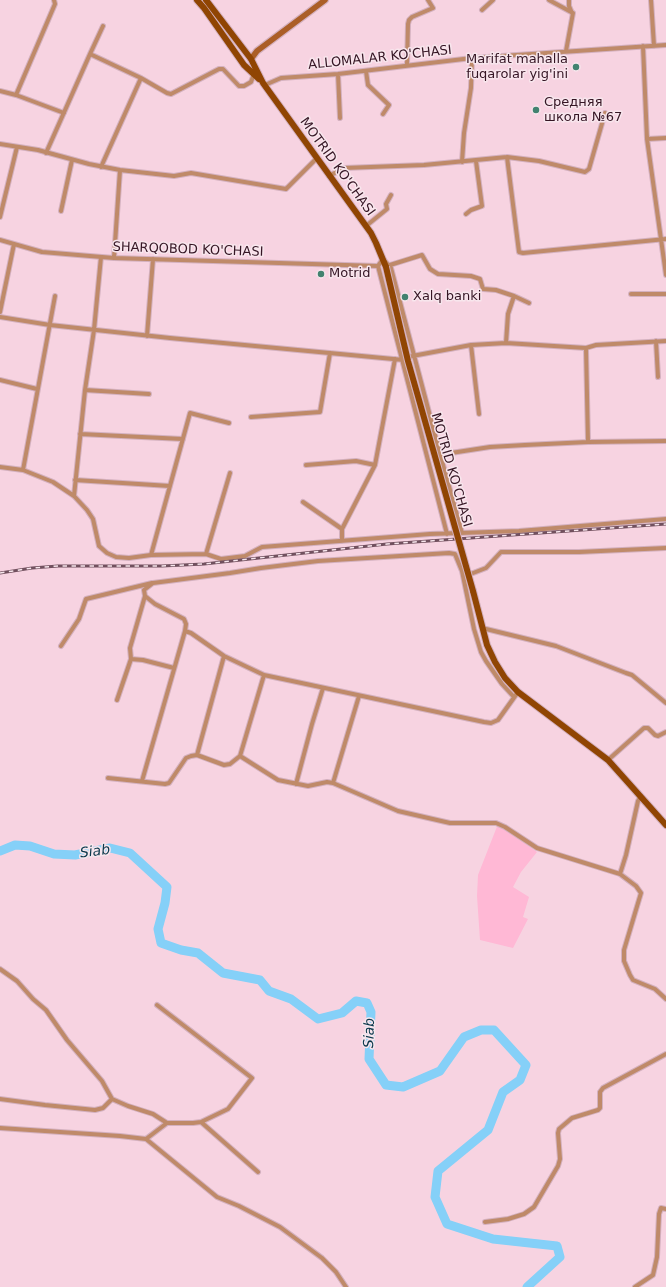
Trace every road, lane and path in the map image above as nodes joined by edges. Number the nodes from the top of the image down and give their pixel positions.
1 (54, 0) edge
2 (197, 0) edge
3 (206, 0) edge
4 (428, 0) edge
5 (494, 0) edge
6 (549, 0) edge
7 (569, 0) edge
8 (651, 0) edge
9 (324, 1) edge
10 (482, 10) dead end
11 (573, 13) junction
12 (103, 26) dead end
13 (666, 45) edge
14 (642, 46) junction
15 (654, 46) junction
16 (566, 51) junction
17 (90, 54) junction
18 (472, 58) junction
19 (251, 59) junction
20 (407, 65) junction
21 (366, 70) junction
22 (254, 74) junction
23 (338, 74) junction
24 (141, 78) junction
25 (264, 84) junction
26 (0, 91) edge
27 (16, 95) junction
28 (64, 113) junction
29 (605, 113) dead end
30 (383, 114) dead end
31 (340, 118) dead end
32 (666, 138) edge
33 (647, 139) junction
34 (0, 144) edge
35 (17, 147) junction
36 (46, 153) junction
37 (507, 157) junction
38 (317, 158) junction
39 (72, 160) junction
40 (476, 161) junction
41 (462, 162) junction
42 (101, 167) junction
43 (120, 170) junction
44 (329, 176) junction
45 (392, 195) dead end
46 (61, 212) dead end
47 (466, 214) dead end
48 (0, 217) edge
49 (366, 226) junction
50 (666, 239) edge
51 (0, 240) edge
52 (661, 240) junction
53 (14, 244) junction
54 (101, 257) junction
55 (114, 258) junction
56 (153, 259) junction
57 (383, 259) junction
58 (378, 266) junction
59 (388, 266) junction
60 (666, 275) edge
61 (631, 294) dead end
62 (666, 294) edge
63 (55, 296) dead end
64 (514, 296) junction
65 (530, 303) dead end
66 (0, 312) edge
67 (0, 317) edge
68 (50, 325) junction
69 (94, 330) junction
70 (147, 336) junction
71 (656, 341) junction
72 (666, 341) edge
73 (506, 343) junction
74 (471, 345) junction
75 (586, 348) junction
76 (330, 353) junction
77 (415, 356) junction
78 (395, 359) junction
79 (406, 359) junction
80 (419, 371) junction
81 (406, 373) junction
82 (658, 377) dead end
83 (0, 380) edge
84 (37, 389) junction
85 (85, 390) junction
86 (149, 394) dead end
87 (479, 414) dead end
88 (251, 417) dead end
89 (229, 423) dead end
90 (80, 434) junction
91 (183, 440) junction
92 (666, 441) edge
93 (588, 442) junction
94 (438, 455) junction
95 (375, 464) junction
96 (306, 465) dead end
97 (0, 467) edge
98 (23, 470) junction
99 (230, 473) dead end
100 (76, 480) junction
101 (170, 486) junction
102 (74, 496) junction
103 (303, 502) dead end
104 (666, 519) edge
105 (342, 530) junction
106 (447, 534) junction
107 (462, 534) junction
108 (342, 541) junction
109 (666, 548) edge
110 (206, 554) junction
111 (151, 556) junction
112 (468, 575) junction
113 (153, 583) junction
114 (145, 596) junction
115 (482, 628) junction
116 (185, 631) junction
117 (61, 646) dead end
118 (224, 656) junction
119 (132, 659) junction
120 (174, 668) junction
121 (264, 675) junction
122 (323, 688) junction
123 (518, 692) junction
124 (359, 696) junction
125 (514, 697) junction
126 (118, 700) dead end
127 (666, 702) edge
128 (666, 732) edge
129 (196, 756) junction
130 (240, 756) junction
131 (608, 760) junction
132 (108, 778) dead end
133 (142, 781) junction
134 (333, 782) junction
135 (296, 784) junction
136 (641, 796) junction
137 (666, 825) edge
138 (620, 874) junction
139 (0, 969) edge
140 (666, 999) edge
141 (157, 1005) dead end
142 (666, 1054) edge
143 (0, 1099) edge
144 (112, 1100) junction
145 (202, 1122) junction
146 (166, 1123) junction
147 (0, 1128) edge
148 (146, 1139) junction
149 (258, 1172) dead end
150 (666, 1210) edge
151 (485, 1222) dead end
152 (346, 1287) edge
153 (635, 1287) edge

1 - 27 street
2 - 22 main road, MOTRID KO'CHASI
3 - 19 main road, MOTRID KO'CHASI
4 - 20 street
5 - 10 street
6 - 11 street
7 - 11 street
8 - 15 street
9 - 19 street
11 - 16 street
12 - 17 street
13 - 15 street, ALLOMALAR KO'CHASI
14 - 15 street, ALLOMALAR KO'CHASI
14 - 16 street, ALLOMALAR KO'CHASI
14 - 33 street
16 - 18 street, ALLOMALAR KO'CHASI
17 - 24 street
17 - 28 street
18 - 20 street, ALLOMALAR KO'CHASI
18 - 41 street
19 - 25 main road, MOTRID KO'CHASI
20 - 21 street, ALLOMALAR KO'CHASI
21 - 23 street, ALLOMALAR KO'CHASI
21 - 30 street
22 - 24 street
22 - 25 main road, MOTRID KO'CHASI
23 - 25 street, ALLOMALAR KO'CHASI
23 - 31 street
24 - 42 street
25 - 38 main road, MOTRID KO'CHASI
26 - 27 street
27 - 28 street
28 - 36 street
29 - 37 street
32 - 33 street
33 - 52 street
34 - 35 street
35 - 36 street
35 - 48 street
36 - 39 street
37 - 40 street
37 - 52 street
38 - 43 street
38 - 44 main road, MOTRID KO'CHASI
39 - 42 street
39 - 46 street
40 - 41 street
40 - 47 street
41 - 44 street
42 - 43 street
43 - 55 street
44 - 49 main road, MOTRID KO'CHASI
45 - 49 street
49 - 57 main road, MOTRID KO'CHASI
50 - 52 street
51 - 53 street, SHARQOBOD KO'CHASI
52 - 60 street
53 - 54 street, SHARQOBOD KO'CHASI
53 - 66 street
54 - 55 street, SHARQOBOD KO'CHASI
54 - 69 street
55 - 56 street, SHARQOBOD KO'CHASI
56 - 58 street, SHARQOBOD KO'CHASI
56 - 70 street
57 - 58 street
57 - 59 main road, MOTRID KO'CHASI
58 - 79 street
59 - 64 street
59 - 77 street
59 - 79 main road, MOTRID KO'CHASI, bridge
61 - 62 street
63 - 68 street
64 - 65 street
64 - 73 street
67 - 68 street
68 - 69 street
68 - 84 street
69 - 70 street
69 - 85 street
70 - 76 street
71 - 72 street
71 - 75 street
71 - 82 street
73 - 74 street
73 - 75 street
74 - 77 street
74 - 87 street
75 - 93 street
76 - 78 street
76 - 88 street
77 - 79 street
77 - 80 street
78 - 79 street
78 - 95 street
79 - 81 street
79 - 94 main road, MOTRID KO'CHASI, bridge
80 - 81 street
80 - 94 street
81 - 106 street
83 - 84 street
84 - 98 street
85 - 86 street
85 - 90 street
89 - 91 street
90 - 91 street
90 - 100 street
91 - 101 street
92 - 93 street
93 - 94 street
94 - 107 street
94 - 112 main road, MOTRID KO'CHASI, bridge
95 - 96 street
95 - 105 street
97 - 98 street
98 - 102 street
99 - 110 street
100 - 101 street
100 - 102 street
101 - 111 street
102 - 111 street
103 - 105 street
104 - 107 street
105 - 108 street
106 - 107 street
106 - 108 street
108 - 110 street
109 - 112 street
110 - 111 street
112 - 115 main road, MOTRID KO'CHASI, bridge
113 - 114 street
113 - 117 street
113 - 125 street
114 - 116 street
114 - 119 street
115 - 123 main road, MOTRID KO'CHASI
115 - 127 street
116 - 118 street
116 - 120 street
118 - 121 street
118 - 129 street
119 - 120 street
119 - 126 street
120 - 133 street
121 - 122 street
121 - 130 street
122 - 124 street
122 - 135 street
123 - 125 street
123 - 131 main road, MOTRID KO'CHASI
124 - 125 street
124 - 134 street
128 - 131 street
129 - 130 street
129 - 133 street
130 - 135 street
131 - 136 main road, MOTRID KO'CHASI
132 - 133 street
134 - 135 street
134 - 138 street
136 - 137 main road, MOTRID KO'CHASI
136 - 138 street
138 - 140 street
139 - 144 street
141 - 145 street
142 - 151 street
143 - 144 street
144 - 146 street
145 - 146 street
145 - 149 street
146 - 148 street
147 - 148 street
148 - 152 street
150 - 153 street

